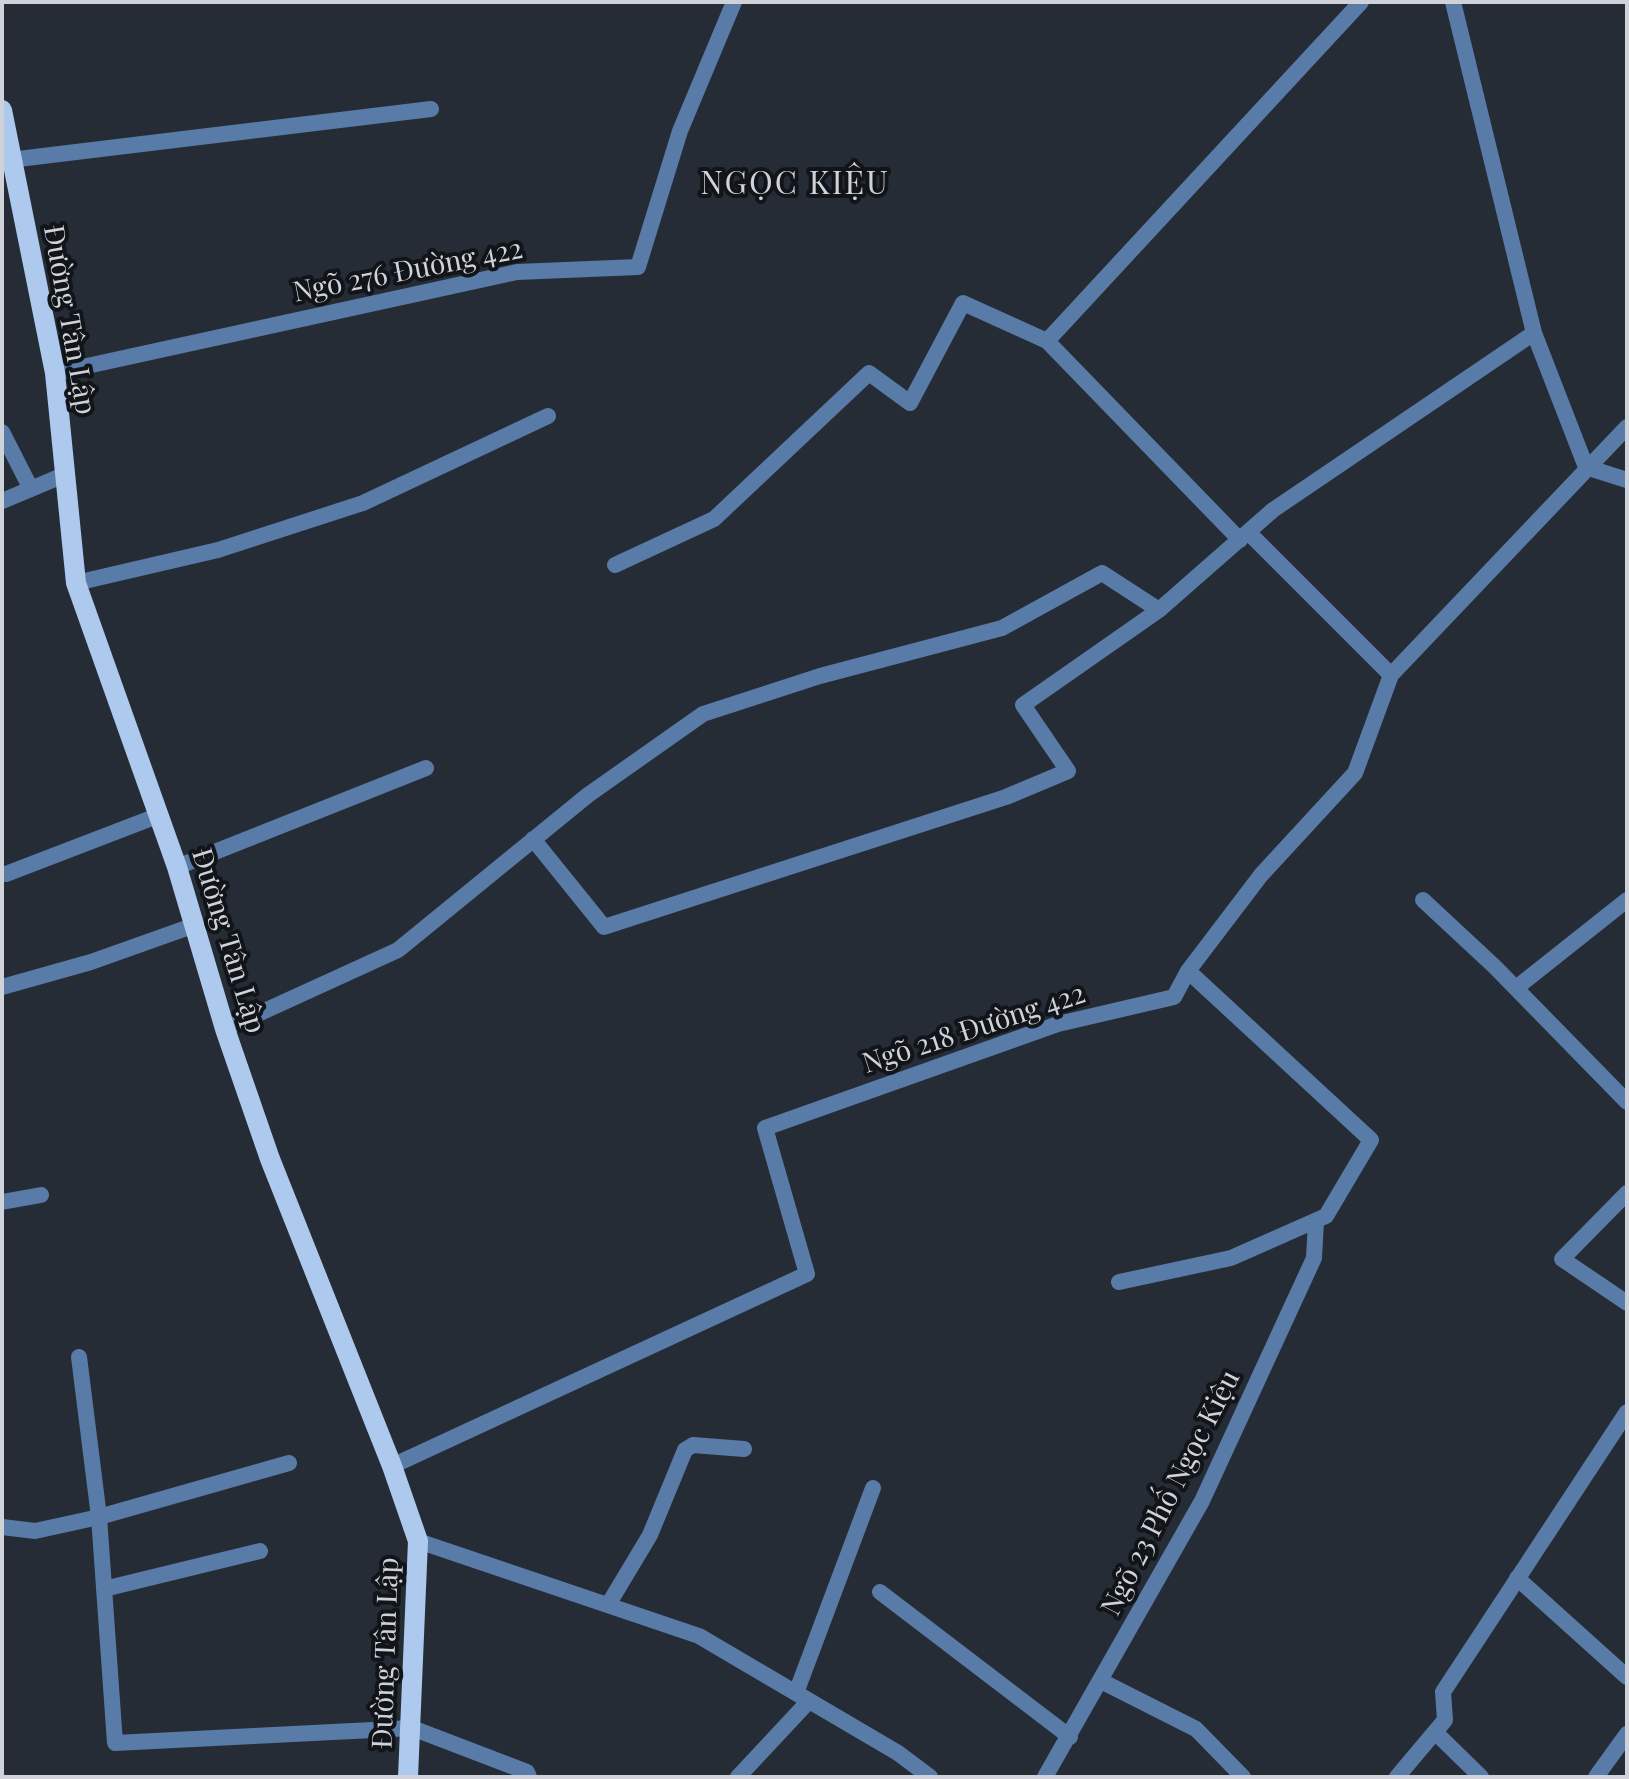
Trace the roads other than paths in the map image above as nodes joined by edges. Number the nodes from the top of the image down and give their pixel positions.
1 (734, 2) edge
2 (1361, 2) edge
3 (1453, 2) edge
4 (431, 109) dead end
5 (2, 110) edge
6 (10, 160) junction
7 (1534, 333) junction
8 (1047, 341) junction
9 (55, 373) junction
10 (548, 416) dead end
11 (1627, 427) edge
12 (2, 432) edge
13 (1586, 467) junction
14 (64, 475) junction
15 (1627, 480) edge
16 (31, 489) junction
17 (2, 501) edge
18 (1244, 536) junction
19 (615, 565) dead end
20 (76, 583) junction
21 (1159, 610) junction
22 (1391, 675) junction
23 (426, 768) dead end
24 (157, 816) junction
25 (533, 839) junction
26 (177, 867) junction
27 (6, 874) dead end
28 (1423, 900) dead end
29 (1627, 900) edge
30 (195, 925) junction
31 (1188, 971) junction
32 (2, 987) edge
33 (1516, 988) junction
34 (225, 1029) junction
35 (1627, 1102) edge
36 (1627, 1193) edge
37 (41, 1195) dead end
38 (2, 1202) edge
39 (1316, 1221) junction
40 (1119, 1282) dead end
41 (1627, 1303) edge
42 (79, 1357) dead end
43 (1627, 1412) edge
44 (744, 1449) dead end
45 (289, 1463) dead end
46 (392, 1466) junction
47 (873, 1488) dead end
48 (99, 1517) junction
49 (2, 1527) edge
50 (418, 1541) junction
51 (260, 1551) dead end
52 (1517, 1578) junction
53 (104, 1589) junction
54 (880, 1592) dead end
55 (608, 1605) junction
56 (1627, 1677) edge
57 (1101, 1681) junction
58 (803, 1697) junction
59 (412, 1728) junction
60 (1435, 1732) junction
61 (1627, 1734) edge
62 (1070, 1737) junction
63 (408, 1777) edge
64 (529, 1777) edge
65 (738, 1777) edge
66 (930, 1777) edge
67 (1045, 1777) edge
68 (1243, 1777) edge
69 (1397, 1777) edge
70 (1481, 1777) edge
71 (1596, 1777) edge

1 - 9 street, Ngõ 276 Đường 422
2 - 8 street
3 - 7 street
4 - 6 street
5 - 6 main road, Đường Tân Lập
6 - 9 main road, Đường Tân Lập
7 - 13 street
7 - 18 street
8 - 18 street
8 - 19 street
9 - 14 main road, Đường Tân Lập
10 - 20 street
11 - 13 street
12 - 16 street
13 - 15 street
13 - 22 street
14 - 16 street
14 - 20 main road, Đường Tân Lập
16 - 17 street
18 - 21 street
18 - 22 street
20 - 24 main road, Đường Tân Lập
21 - 25 street
21 - 25 street
22 - 31 street, Ngõ 218 Đường 422
23 - 26 street
24 - 26 main road, Đường Tân Lập
24 - 27 street
25 - 34 street
26 - 30 main road, Đường Tân Lập
28 - 33 street
29 - 33 street
30 - 32 street
30 - 34 main road, Đường Tân Lập
31 - 39 street
31 - 46 street, Ngõ 218 Đường 422
33 - 35 street
34 - 46 main road, Đường Tân Lập
36 - 41 street
37 - 38 street
39 - 40 street
39 - 57 street, Ngõ 23 Phố Ngọc Kiệu
42 - 48 street
43 - 52 street
44 - 55 street
45 - 48 street
46 - 50 main road, Đường Tân Lập
47 - 58 street
48 - 49 street
48 - 53 street
50 - 55 street
50 - 59 main road, Đường Tân Lập
51 - 53 street
52 - 56 street
52 - 60 street
53 - 59 street
54 - 62 street
55 - 58 street
57 - 62 street, Ngõ 23 Phố Ngọc Kiệu
57 - 68 street
58 - 65 street
58 - 66 street
59 - 63 main road, Đường Tân Lập
59 - 64 street
60 - 69 street
60 - 70 street
61 - 71 street
62 - 67 street, Ngõ 23 Phố Ngọc Kiệu

